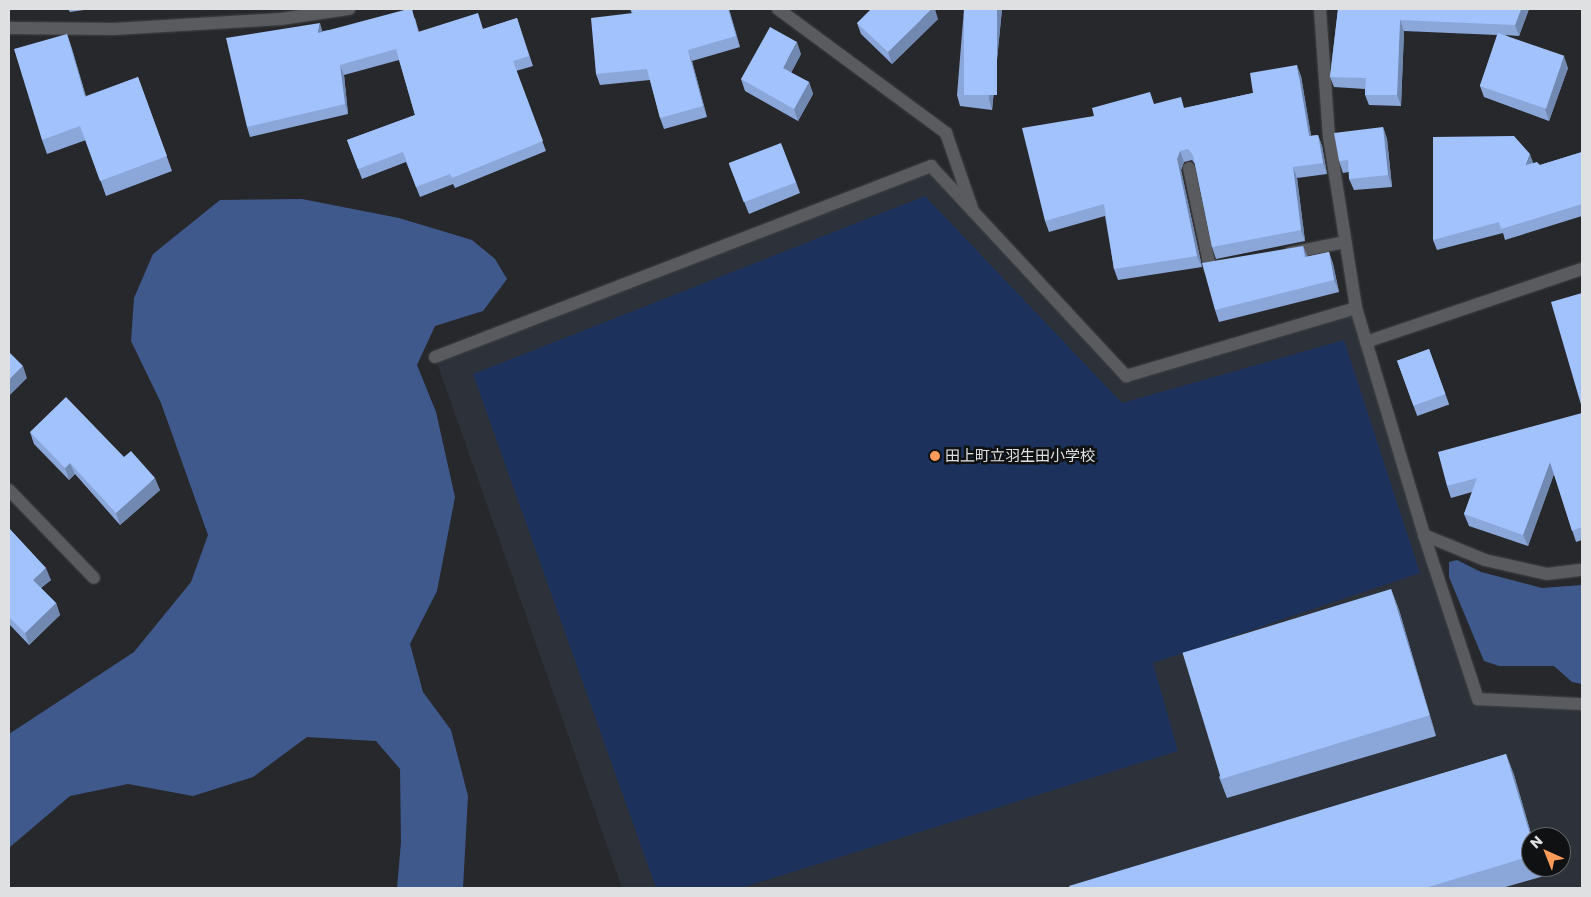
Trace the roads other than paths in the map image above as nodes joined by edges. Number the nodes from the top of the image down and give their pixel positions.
1 (349, 9) edge
2 (778, 9) edge
3 (1320, 9) edge
4 (9, 28) edge
5 (1189, 168) edge
6 (973, 211) junction
7 (1345, 242) junction
8 (1278, 255) edge
9 (1239, 262) edge
10 (1582, 269) edge
11 (1356, 308) junction
12 (1366, 342) junction
13 (435, 357) dead end
14 (9, 490) edge
15 (1424, 536) junction
16 (1582, 570) edge
17 (94, 578) dead end
18 (1582, 704) edge

1 - 4 street
2 - 6 street
3 - 7 street
5 - 9 street
6 - 11 street
6 - 13 street
7 - 8 street
7 - 11 street
10 - 12 street
11 - 12 street
12 - 15 street
14 - 17 street
15 - 16 street
15 - 18 street

